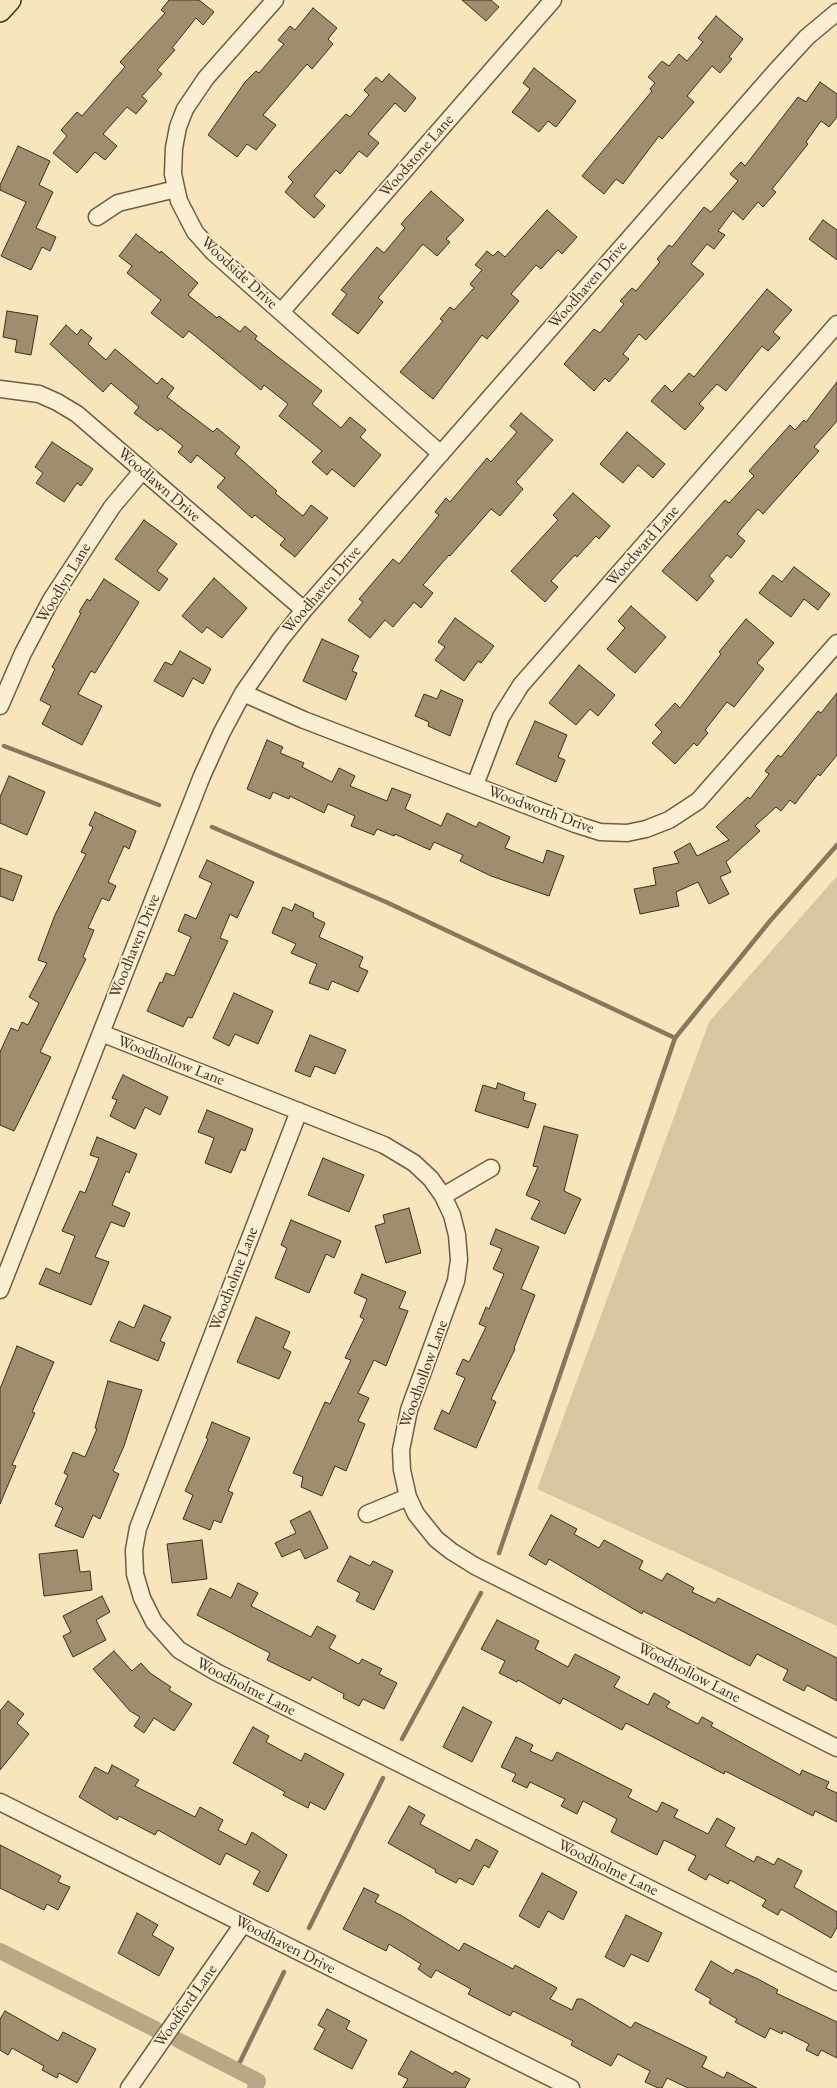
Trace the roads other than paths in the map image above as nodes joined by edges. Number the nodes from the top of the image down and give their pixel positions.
1 (10, 0) edge
2 (275, 0) edge
3 (553, 0) edge
4 (0, 11) edge
5 (837, 12) edge
6 (176, 189) junction
7 (97, 217) dead end
8 (281, 312) junction
9 (837, 324) edge
10 (0, 389) edge
11 (441, 454) junction
12 (143, 470) junction
13 (304, 610) junction
14 (837, 643) edge
15 (243, 693) junction
16 (0, 706) edge
17 (475, 785) junction
18 (101, 1033) junction
19 (300, 1111) junction
20 (491, 1168) dead end
21 (443, 1196) junction
22 (0, 1290) edge
23 (408, 1497) junction
24 (367, 1514) dead end
25 (837, 1748) edge
26 (0, 1802) edge
27 (243, 1924) junction
28 (837, 1982) edge
29 (129, 2088) edge
30 (571, 2088) edge

1 - 4 main road
2 - 6 street, Woodside Drive
3 - 8 street, Woodstone Lane
5 - 11 street, Woodhaven Drive
6 - 7 street
6 - 8 street, Woodside Drive
8 - 11 street, Woodside Drive
9 - 17 street, Woodward Lane
10 - 12 street, Woodlawn Drive
11 - 13 street, Woodhaven Drive
12 - 13 street, Woodlawn Drive
12 - 16 street, Woodlyn Lane
13 - 15 street, Woodhaven Drive
14 - 17 street, Woodworth Drive
15 - 17 street, Woodworth Drive
15 - 18 street, Woodhaven Drive
18 - 19 street, Woodhollow Lane
18 - 22 street, Woodhaven Drive
19 - 21 street, Woodhollow Lane
19 - 28 street, Woodholme Lane
20 - 21 street
21 - 23 street, Woodhollow Lane
23 - 24 street
23 - 25 street, Woodhollow Lane
26 - 27 street, Woodhaven Drive
27 - 29 street, Woodford Lane
27 - 30 street, Woodhaven Drive

